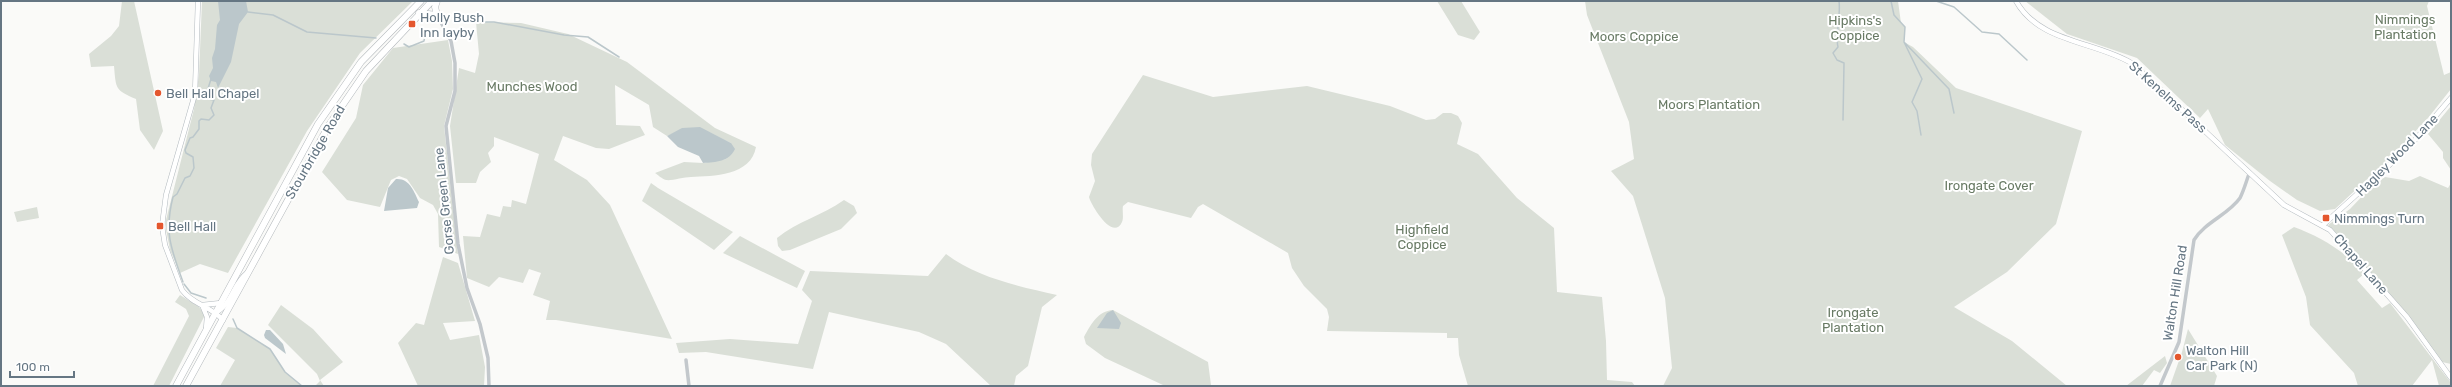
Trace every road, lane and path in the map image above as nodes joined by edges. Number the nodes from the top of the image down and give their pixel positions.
1 (198, 1) edge
2 (420, 1) edge
3 (432, 1) edge
4 (437, 1) edge
5 (2016, 1) edge
6 (419, 13) junction
7 (437, 15) junction
8 (2451, 98) edge
9 (2249, 174) junction
10 (2323, 225) junction
11 (247, 273) junction
12 (221, 303) junction
13 (202, 305) junction
14 (215, 313) junction
15 (223, 320) junction
16 (206, 329) junction
17 (686, 360) dead end
18 (2451, 378) edge
19 (187, 385) edge
20 (176, 386) edge
21 (490, 386) edge
22 (689, 386) edge
23 (2160, 386) edge

1 - 13 street
2 - 12 highway, Stourbridge Road
3 - 6 highway, Stourbridge Road
4 - 7 highway
5 - 9 street, St Kenelms Pass
6 - 7 highway
6 - 11 highway, Stourbridge Road
7 - 21 street, Gorse Green Lane
8 - 10 street, Hagley Wood Lane
9 - 10 street, Chapel Lane
9 - 23 street, Walton Hill Road
10 - 18 street, Chapel Lane
11 - 14 street
11 - 15 highway, Stourbridge Road
12 - 13 street
12 - 14 highway, Stourbridge Road
13 - 14 street
13 - 16 street
14 - 15 street
14 - 16 highway, Stourbridge Road
15 - 19 highway, Stourbridge Road
16 - 20 highway, Stourbridge Road
17 - 22 street

